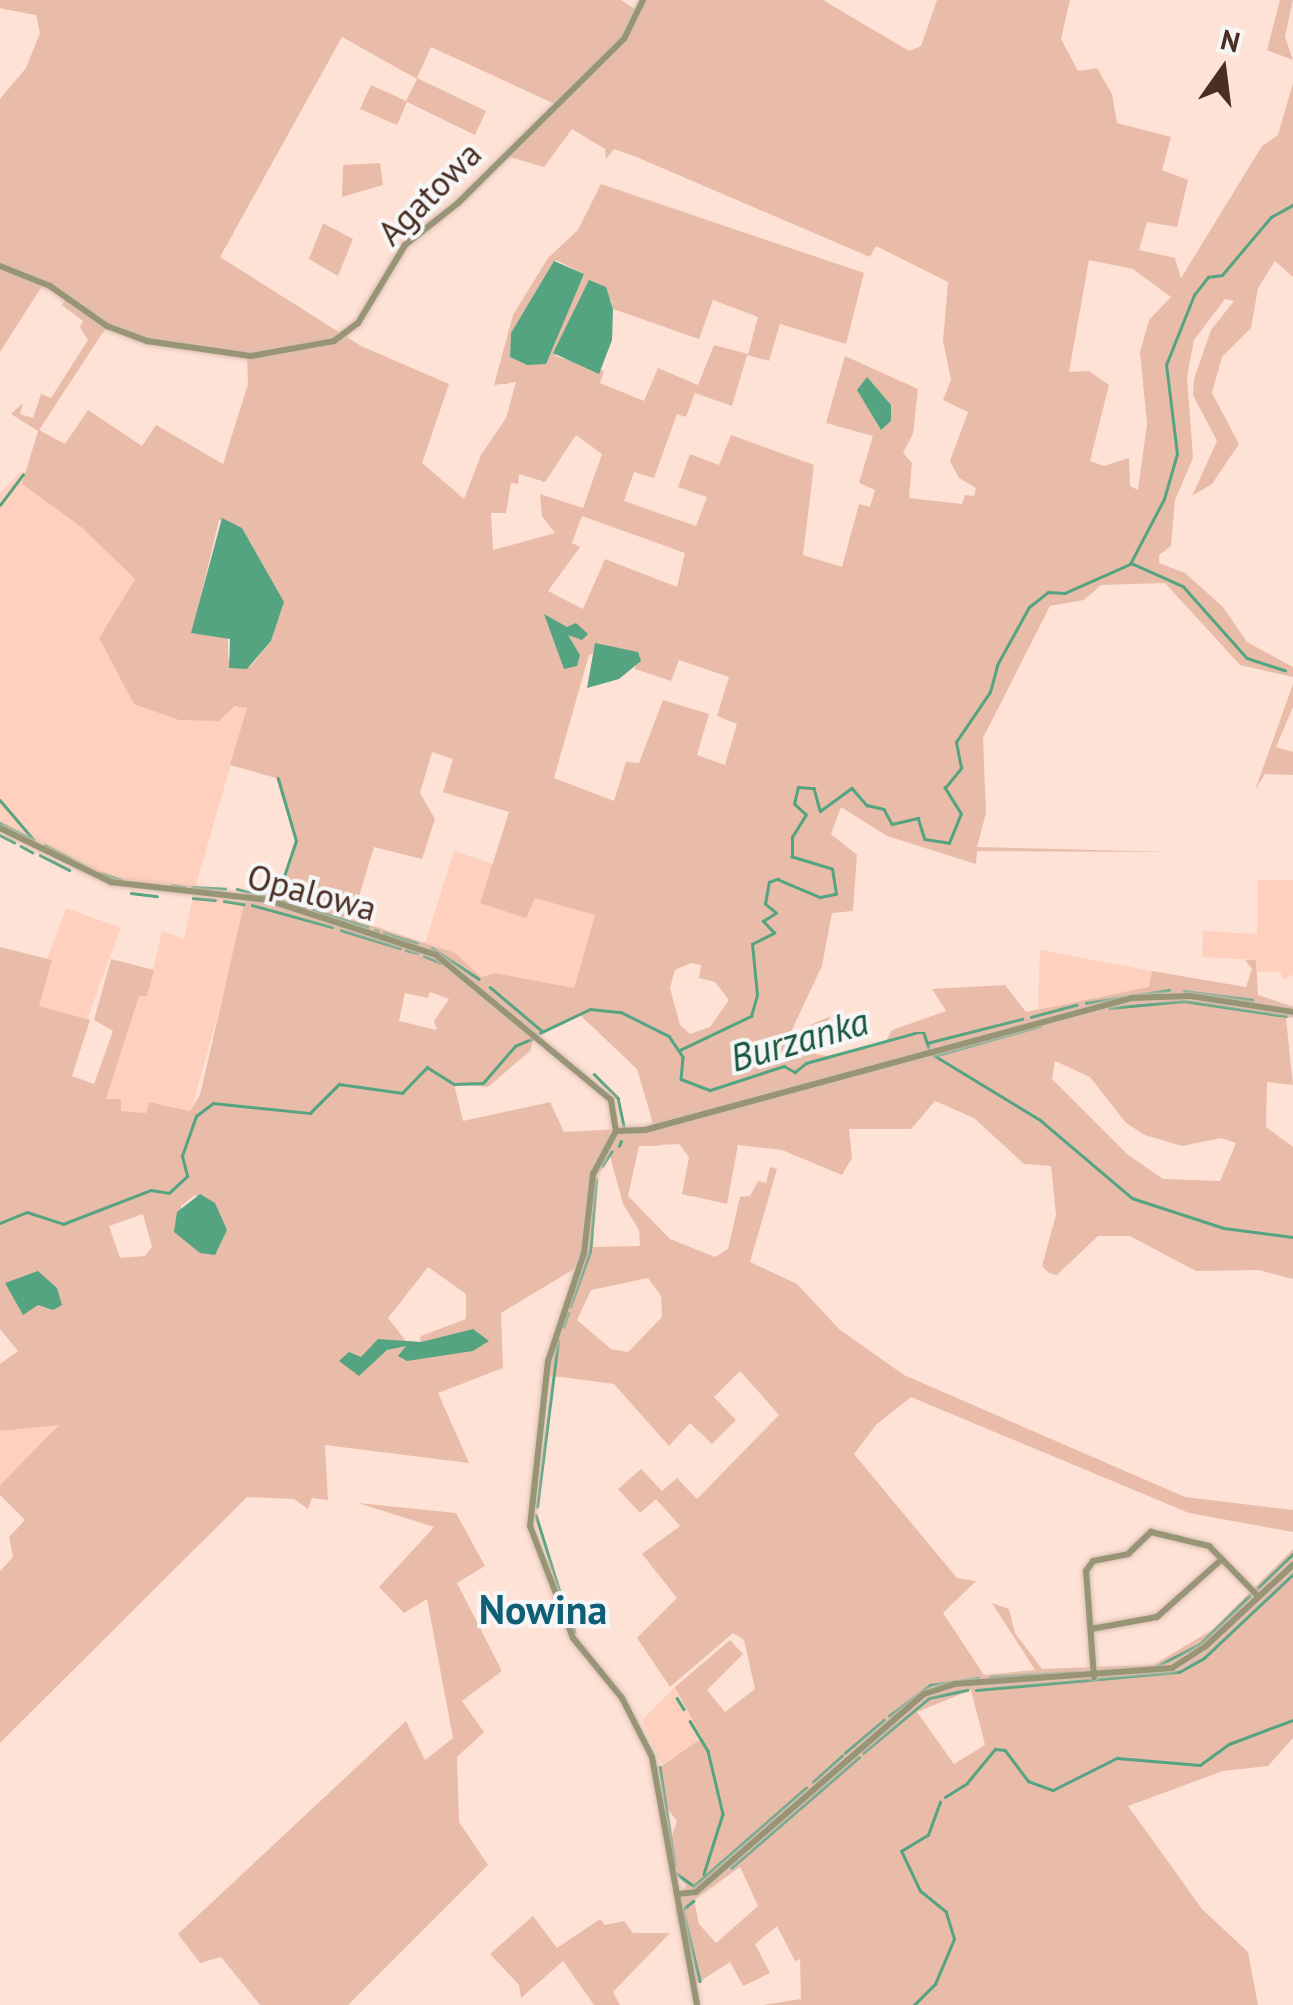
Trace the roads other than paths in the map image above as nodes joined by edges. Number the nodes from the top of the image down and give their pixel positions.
1 (642, 0) edge
2 (0, 266) edge
3 (0, 828) edge
4 (1293, 1012) edge
5 (616, 1131) junction
6 (1222, 1559) junction
7 (1293, 1565) edge
8 (1258, 1597) junction
9 (1091, 1629) junction
10 (1094, 1676) junction
11 (678, 1894) junction
12 (697, 2005) edge

1 - 2 street, Agatowa
3 - 5 street, Opalowa
4 - 5 street
5 - 11 street
6 - 8 street
6 - 9 street
6 - 9 street
7 - 8 street
8 - 10 street
9 - 10 street
10 - 11 street
11 - 12 street

